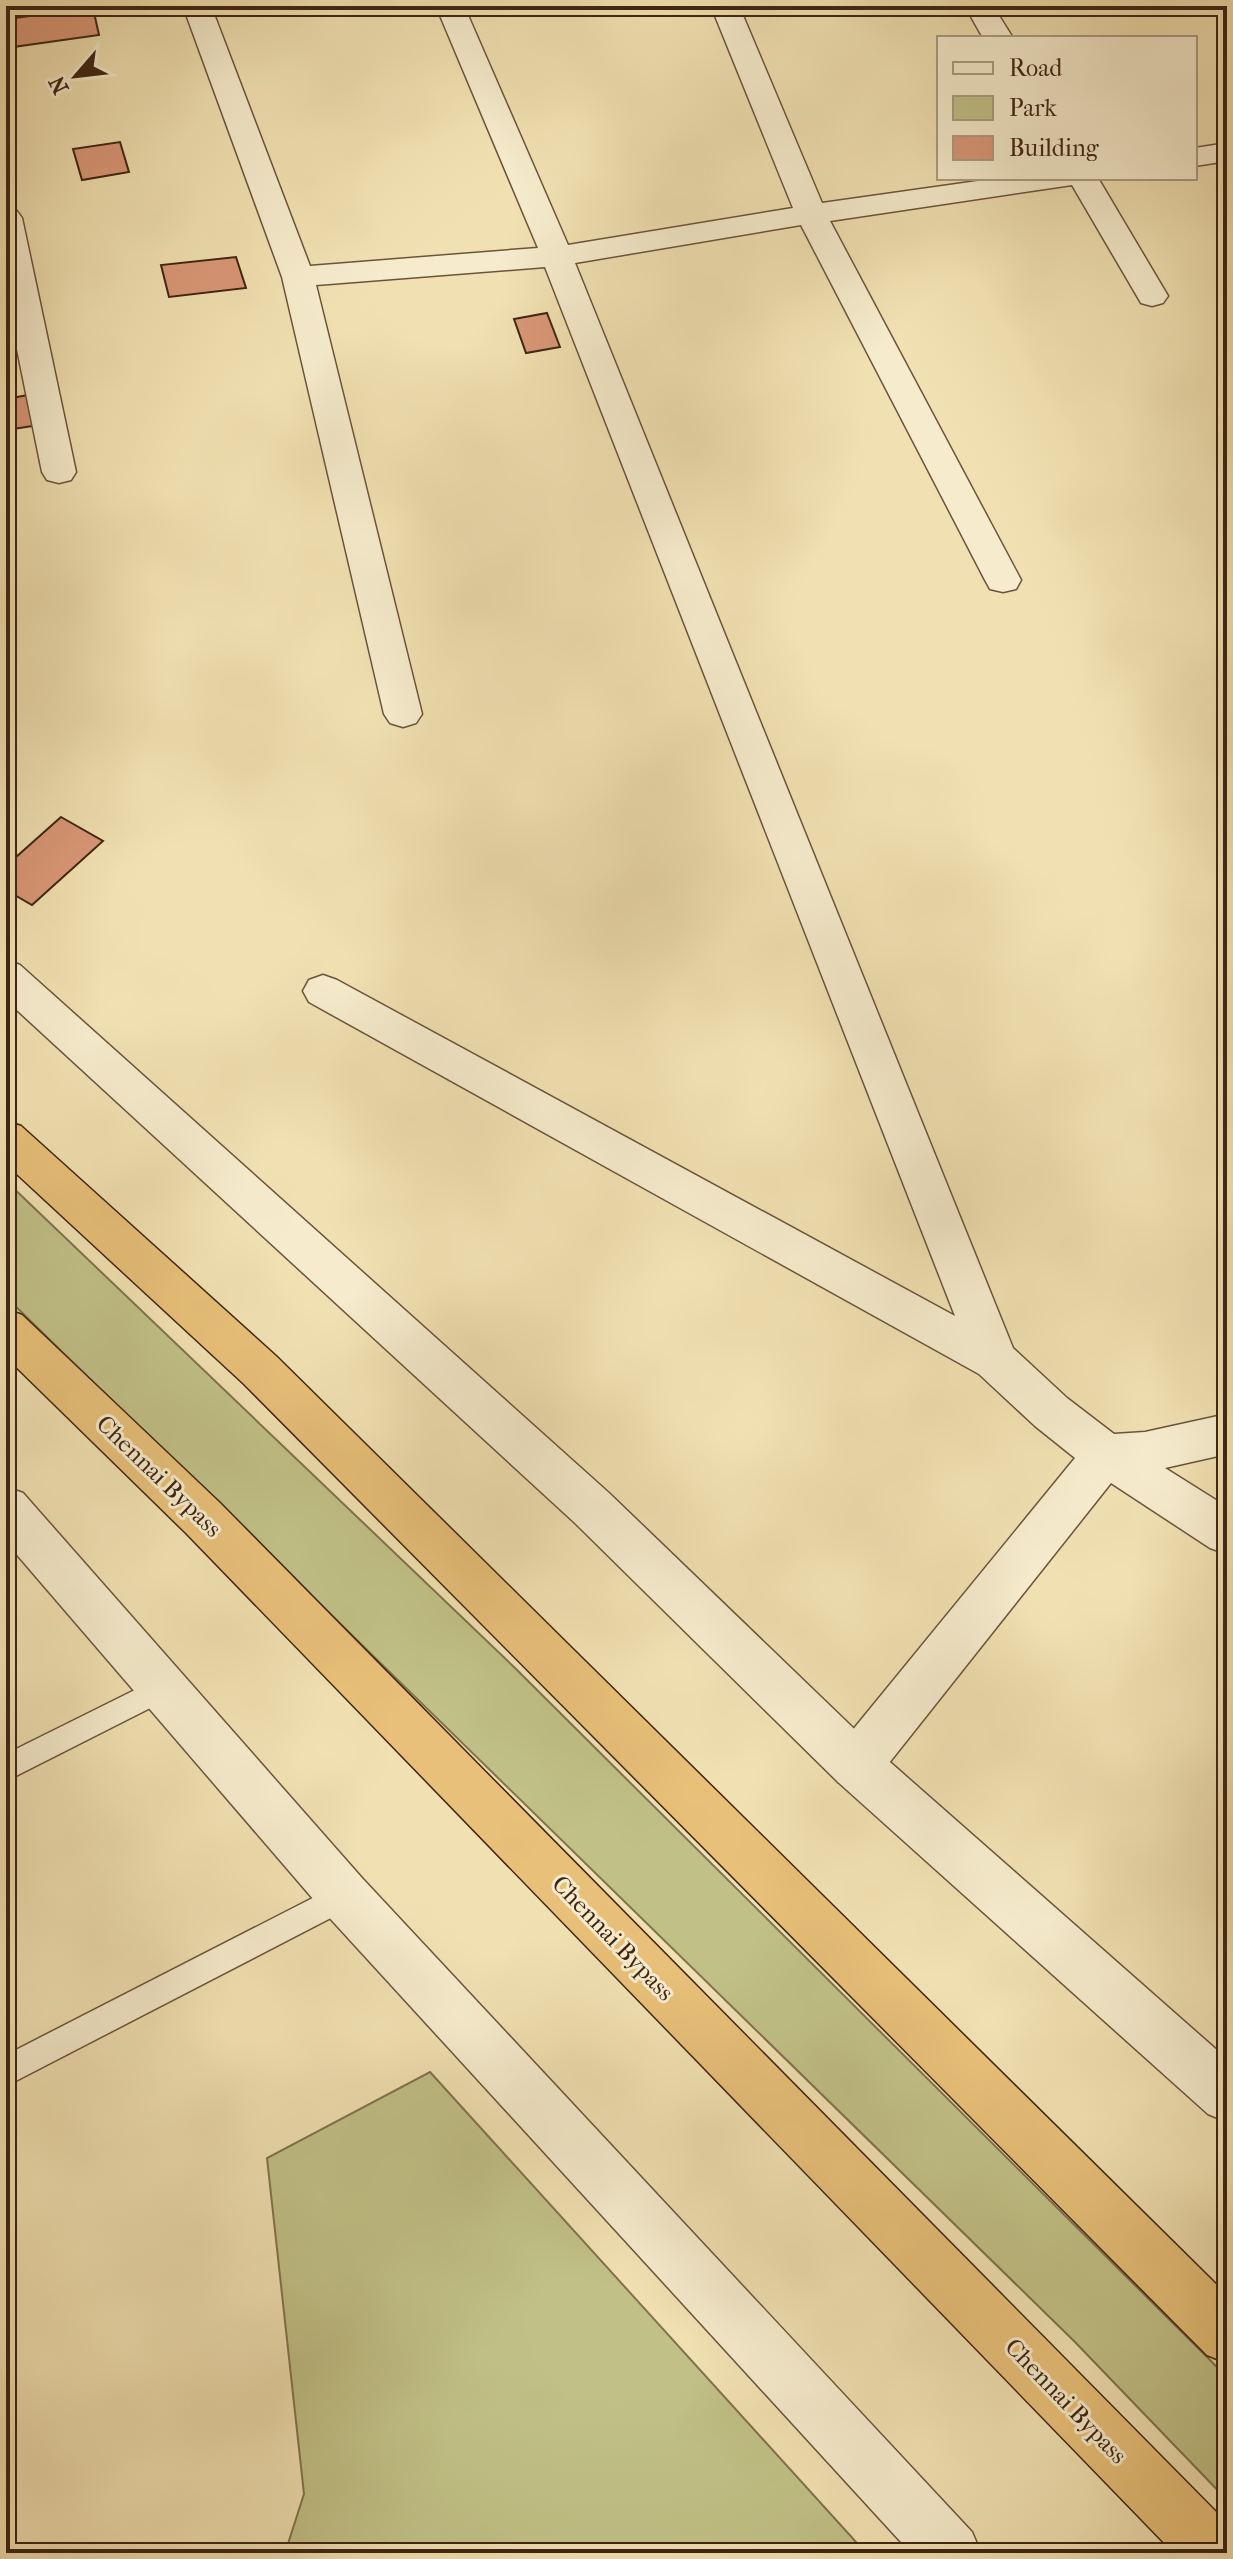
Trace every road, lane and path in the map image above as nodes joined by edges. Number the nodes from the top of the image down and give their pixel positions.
1 (197, 6) edge
2 (450, 6) edge
3 (725, 6) edge
4 (979, 6) edge
5 (997, 36) edge
6 (1227, 152) edge
7 (1197, 157) edge
8 (1050, 180) edge
9 (1084, 180) edge
10 (811, 214) junction
11 (6, 218) edge
12 (557, 256) junction
13 (298, 277) junction
14 (1152, 296) dead end
15 (59, 472) dead end
16 (1003, 580) dead end
17 (403, 714) dead end
18 (6, 976) edge
19 (323, 991) dead end
20 (6, 1138) edge
21 (6, 1328) edge
22 (995, 1360) junction
23 (1227, 1434) edge
24 (1106, 1455) junction
25 (6, 1508) edge
26 (1227, 1533) edge
27 (163, 1688) junction
28 (856, 1765) junction
29 (6, 1768) edge
30 (344, 1896) junction
31 (6, 2071) edge
32 (1227, 2095) edge
33 (1227, 2335) edge
34 (951, 2553) edge
35 (1215, 2553) edge

1 - 13 street
2 - 12 street
3 - 10 street
4 - 5 street
6 - 7 street
8 - 10 street
9 - 14 street
10 - 12 street
10 - 16 street
11 - 15 street
12 - 13 street
12 - 22 street
13 - 17 street
18 - 28 street
19 - 22 street
20 - 33 highway
21 - 35 highway, Chennai Bypass
22 - 24 street
23 - 24 street
24 - 26 street
24 - 28 street
25 - 27 street
27 - 29 lane
27 - 30 street
28 - 32 street
30 - 31 lane
30 - 34 street

